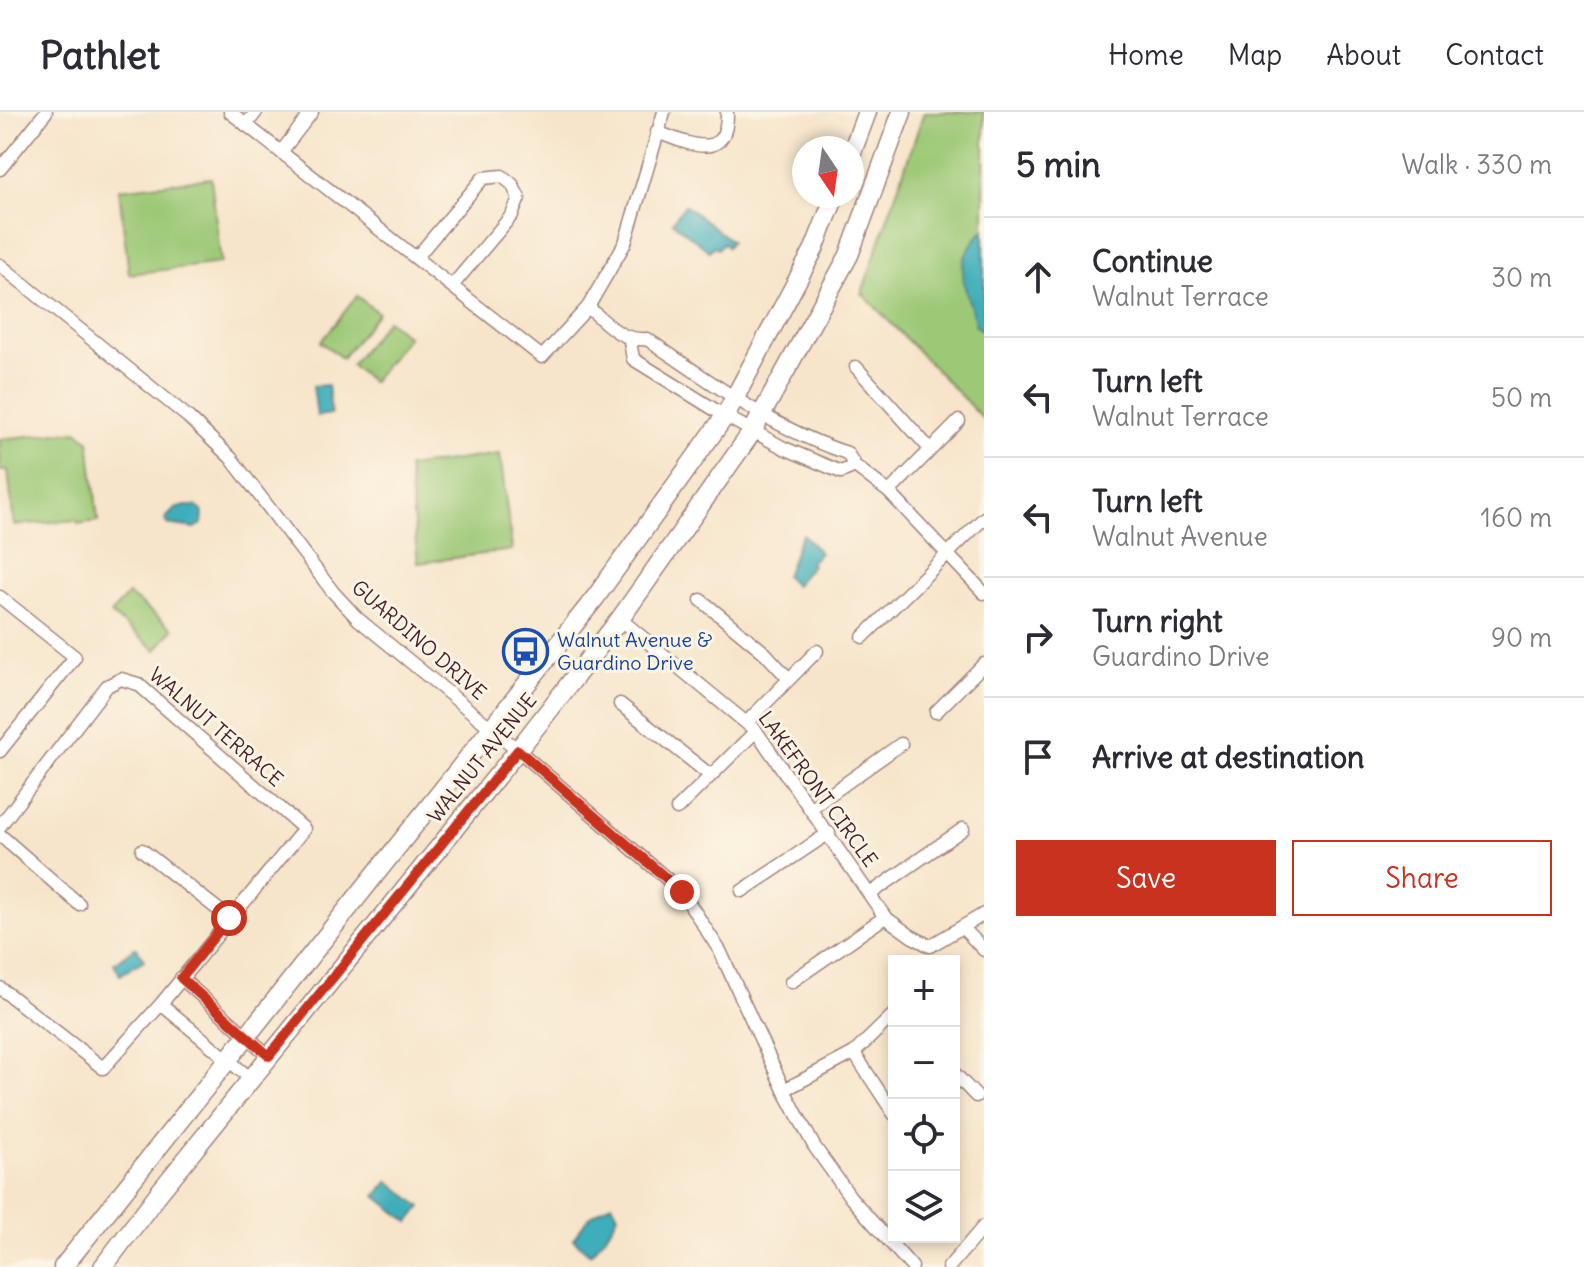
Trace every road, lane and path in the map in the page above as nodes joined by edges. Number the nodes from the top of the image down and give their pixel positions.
1 (46, 112) edge
2 (230, 112) edge
3 (256, 112) edge
4 (312, 112) edge
5 (664, 112) edge
6 (727, 112) edge
7 (867, 112) edge
8 (902, 112) edge
9 (246, 125) junction
10 (657, 132) junction
11 (858, 136) edge
12 (281, 152) junction
13 (0, 169) edge
14 (830, 208) edge
15 (416, 258) junction
16 (0, 265) edge
17 (452, 286) junction
18 (588, 307) junction
19 (630, 341) junction
20 (856, 367) dead end
21 (735, 398) junction
22 (725, 416) junction
23 (959, 421) dead end
24 (757, 423) junction
25 (930, 449) junction
26 (855, 466) junction
27 (889, 492) junction
28 (984, 518) edge
29 (947, 554) junction
30 (984, 593) edge
31 (0, 597) edge
32 (701, 600) dead end
33 (620, 619) junction
34 (863, 637) dead end
35 (817, 651) dead end
36 (984, 664) edge
37 (789, 679) junction
38 (620, 704) dead end
39 (936, 712) dead end
40 (751, 727) junction
41 (492, 729) junction
42 (901, 744) dead end
43 (518, 750) junction
44 (0, 751) edge
45 (710, 775) junction
46 (811, 808) junction
47 (677, 809) dead end
48 (0, 826) edge
49 (963, 829) dead end
50 (829, 833) junction
51 (0, 835) edge
52 (142, 850) dead end
53 (742, 891) dead end
54 (870, 894) junction
55 (79, 904) dead end
56 (984, 914) edge
57 (885, 917) junction
58 (229, 918) junction
59 (963, 928) junction
60 (930, 946) junction
61 (984, 950) edge
62 (931, 955) edge
63 (181, 978) junction
64 (791, 982) dead end
65 (0, 988) edge
66 (161, 1004) junction
67 (888, 1020) edge
68 (247, 1036) junction
69 (854, 1053) junction
70 (269, 1056) junction
71 (228, 1059) junction
72 (251, 1079) junction
73 (960, 1079) edge
74 (784, 1090) junction
75 (976, 1096) dead end
76 (888, 1105) edge
77 (984, 1226) edge
78 (63, 1267) edge
79 (103, 1267) edge
80 (912, 1267) edge
81 (949, 1267) edge

1 - 13 street
2 - 9 street
3 - 9 street
4 - 12 street
5 - 10 street
6 - 10 street
7 - 11 main road
8 - 24 main road, WALNUT AVENUE
9 - 12 street
10 - 18 street
12 - 15 street
14 - 21 main road, WALNUT AVENUE
15 - 17 street
15 - 17 street
16 - 41 street, GUARDINO DRIVE
17 - 18 street
18 - 19 street
19 - 21 street
19 - 22 street
20 - 25 street
21 - 22 main road, WALNUT AVENUE
21 - 24 street
22 - 24 street
22 - 41 main road, WALNUT AVENUE
23 - 25 street
24 - 26 street
24 - 26 street
24 - 33 main road, WALNUT AVENUE
25 - 27 street
26 - 27 street
27 - 29 street
28 - 29 street
29 - 30 street
29 - 34 street
31 - 44 street
32 - 37 street
33 - 40 street, LAKEFRONT CIRCLE
33 - 43 main road, WALNUT AVENUE
35 - 37 street
36 - 39 street
37 - 40 street
38 - 45 street
40 - 45 street
40 - 46 street, LAKEFRONT CIRCLE
41 - 43 street, GUARDINO DRIVE
41 - 68 main road, WALNUT AVENUE
42 - 46 street
43 - 70 main road, WALNUT AVENUE
43 - 74 street, GUARDINO DRIVE
45 - 47 street
46 - 50 street, LAKEFRONT CIRCLE
48 - 58 street, WALNUT TERRACE
49 - 54 street
50 - 53 street
50 - 54 street, LAKEFRONT CIRCLE
51 - 55 street
52 - 58 street
54 - 57 street, LAKEFRONT CIRCLE
56 - 59 street
57 - 60 street, LAKEFRONT CIRCLE
57 - 64 street
58 - 63 street, WALNUT TERRACE
59 - 60 street
59 - 61 street
60 - 62 street
63 - 66 street, WALNUT TERRACE
63 - 68 street
65 - 66 street, WALNUT TERRACE
66 - 71 street
67 - 69 street
68 - 70 street
68 - 71 main road, WALNUT AVENUE
69 - 74 street
69 - 76 street
70 - 72 main road, WALNUT AVENUE
71 - 72 street
71 - 78 main road, WALNUT AVENUE
72 - 79 main road, WALNUT AVENUE
73 - 75 street
74 - 80 street, GUARDINO DRIVE
77 - 81 street

